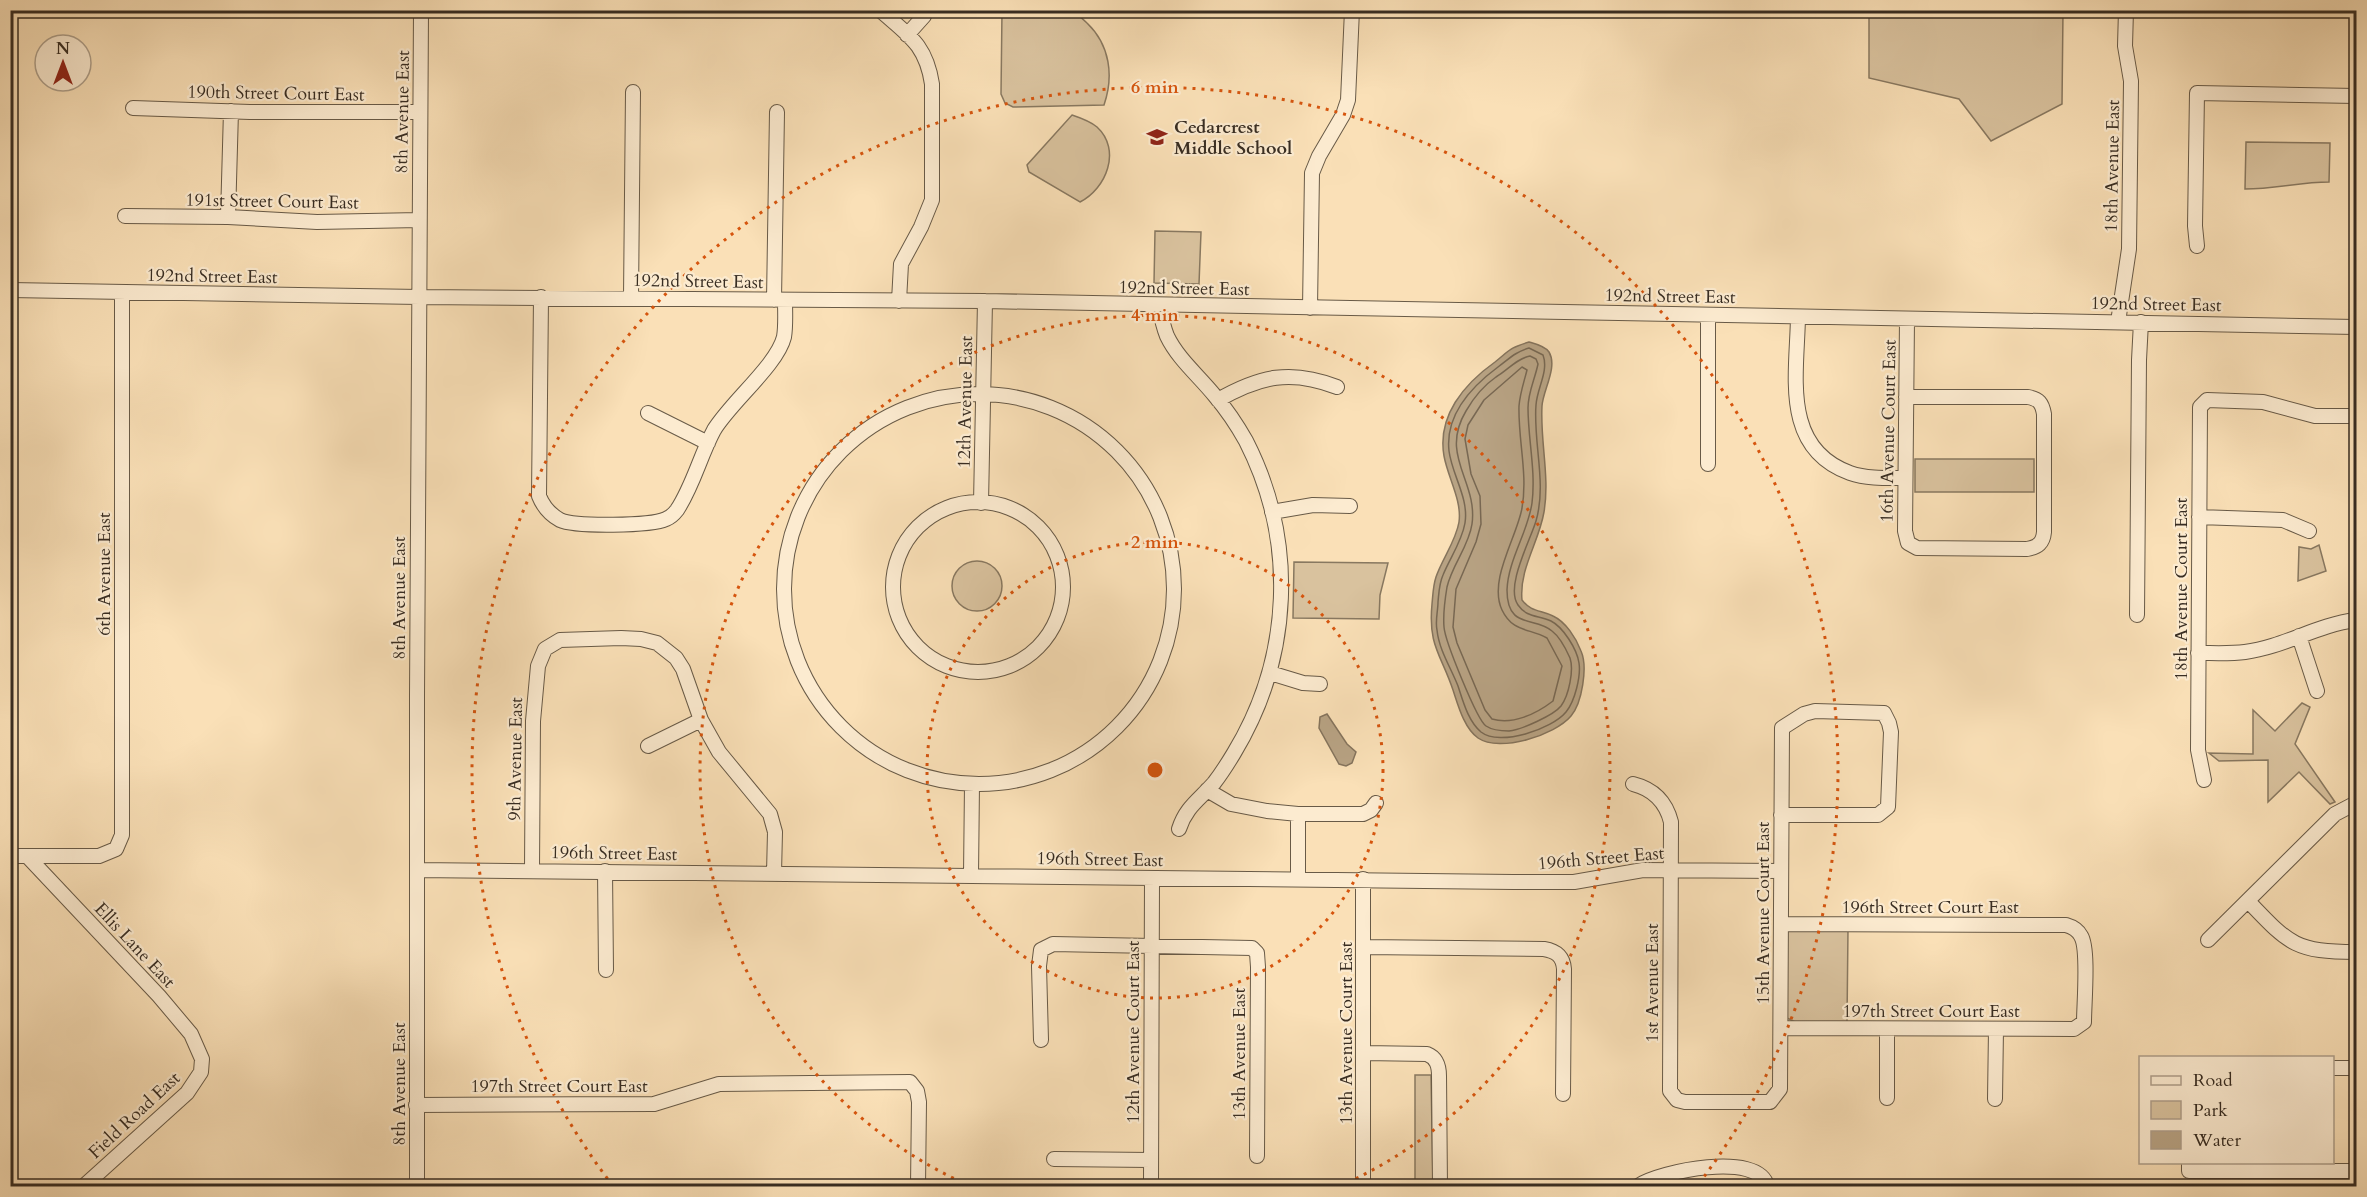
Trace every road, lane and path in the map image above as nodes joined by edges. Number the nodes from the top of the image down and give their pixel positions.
1 (421, 10) edge
2 (880, 10) edge
3 (926, 10) edge
4 (1352, 10) edge
5 (2126, 10) edge
6 (907, 35) junction
7 (633, 92) dead end
8 (2356, 96) edge
9 (132, 108) dead end
10 (231, 111) junction
11 (420, 112) junction
12 (777, 112) dead end
13 (125, 216) dead end
14 (228, 217) junction
15 (419, 220) junction
16 (2197, 246) dead end
17 (10, 290) edge
18 (122, 293) junction
19 (419, 297) junction
20 (541, 297) junction
21 (632, 297) junction
22 (779, 300) junction
23 (899, 301) junction
24 (985, 302) junction
25 (1159, 305) junction
26 (1310, 308) junction
27 (1708, 315) junction
28 (1798, 317) junction
29 (1907, 319) junction
30 (2118, 322) junction
31 (2141, 322) junction
32 (2356, 327) edge
33 (1337, 387) dead end
34 (983, 395) junction
35 (1906, 397) junction
36 (1218, 400) junction
37 (648, 413) dead end
38 (2356, 416) edge
39 (708, 443) junction
40 (1708, 464) dead end
41 (1905, 478) junction
42 (981, 503) junction
43 (1350, 506) dead end
44 (1272, 512) junction
45 (2199, 517) junction
46 (2309, 531) dead end
47 (2138, 615) dead end
48 (2356, 620) edge
49 (2299, 636) junction
50 (2198, 653) junction
51 (1270, 673) junction
52 (1320, 684) dead end
53 (2317, 691) dead end
54 (701, 720) junction
55 (648, 746) dead end
56 (2204, 780) dead end
57 (972, 784) junction
58 (1633, 784) dead end
59 (1207, 790) junction
60 (1377, 803) dead end
61 (2356, 803) edge
62 (1298, 814) junction
63 (1781, 815) junction
64 (1179, 829) dead end
65 (10, 856) edge
66 (28, 857) junction
67 (417, 870) junction
68 (532, 870) junction
69 (1671, 870) junction
70 (605, 871) junction
71 (1780, 871) junction
72 (774, 873) junction
73 (971, 875) junction
74 (1152, 878) junction
75 (1298, 879) junction
76 (1363, 879) junction
77 (2248, 901) junction
78 (1781, 924) junction
79 (2208, 940) dead end
80 (1152, 945) junction
81 (1364, 947) junction
82 (2356, 952) edge
83 (606, 970) dead end
84 (2081, 1026) joint
85 (1780, 1028) junction
86 (1887, 1029) junction
87 (1996, 1029) junction
88 (1041, 1040) dead end
89 (1364, 1053) junction
90 (202, 1066) joint
91 (2334, 1068) edge
92 (2356, 1068) edge
93 (1563, 1094) dead end
94 (1774, 1098) joint
95 (1887, 1098) dead end
96 (1995, 1099) dead end
97 (417, 1105) junction
98 (1257, 1156) dead end
99 (1054, 1159) dead end
100 (1151, 1160) junction
101 (2189, 1167) edge
102 (2356, 1171) edge
103 (1766, 1183) edge
104 (84, 1186) edge
105 (417, 1186) edge
106 (918, 1186) edge
107 (1151, 1186) edge
108 (1363, 1186) edge
109 (1440, 1186) edge
110 (1638, 1186) edge

1 - 11 street, 8th Avenue East
2 - 6 street
3 - 6 street
4 - 26 street
5 - 30 street, 18th Avenue East
6 - 23 street
7 - 21 street
8 - 16 street
9 - 10 street, 190th Street Court East
10 - 11 street, 190th Street Court East
10 - 14 street
11 - 15 street, 8th Avenue East
12 - 22 street
13 - 14 street, 191st Street Court East
14 - 15 street, 191st Street Court East
15 - 19 street, 8th Avenue East
17 - 18 street, 192nd Street East
18 - 19 street, 192nd Street East
18 - 66 street, 6th Avenue East
19 - 20 street, 192nd Street East
19 - 67 street, 8th Avenue East
20 - 21 street, 192nd Street East
20 - 39 street
21 - 22 street, 192nd Street East
22 - 23 street, 192nd Street East
22 - 39 street
23 - 24 street, 192nd Street East
24 - 25 street, 192nd Street East
24 - 34 street, 12th Avenue East
25 - 26 street, 192nd Street East
25 - 36 street
26 - 27 street, 192nd Street East
27 - 28 street, 192nd Street East
27 - 40 street
28 - 29 street, 192nd Street East
28 - 41 street
29 - 30 street, 192nd Street East
29 - 35 street, 16th Avenue Court East
30 - 31 street, 192nd Street East
31 - 32 street, 192nd Street East
31 - 47 street
33 - 36 street
34 - 42 street, 12th Avenue East
34 - 57 street
34 - 57 street
35 - 41 street, 16th Avenue Court East
35 - 41 street, 16th Avenue Court East
36 - 44 street
37 - 39 street
38 - 45 street, 18th Avenue Court East
42 - 42 street
43 - 44 street
44 - 51 street
45 - 46 street
45 - 50 street, 18th Avenue Court East
48 - 49 street
49 - 50 street
49 - 53 street
50 - 56 street, 18th Avenue Court East
51 - 52 street
51 - 59 street
54 - 55 street
54 - 68 street, 9th Avenue East
54 - 72 street
57 - 73 street
58 - 69 street, 1st Avenue East
59 - 62 street
59 - 64 street
60 - 62 street
61 - 77 street
62 - 75 street
63 - 63 street, 15th Avenue Court East
63 - 71 street, 15th Avenue Court East
65 - 66 street
66 - 90 street, Ellis Lane East
67 - 68 street, 196th Street East
67 - 97 street, 8th Avenue East
68 - 70 street, 196th Street East
69 - 71 street, 196th Street East
69 - 76 street, 196th Street East
69 - 94 street, 1st Avenue East
70 - 72 street, 196th Street East
70 - 83 street
71 - 78 street, 15th Avenue Court East
72 - 73 street, 196th Street East
73 - 74 street, 196th Street East
74 - 75 street, 196th Street East
74 - 80 street, 12th Avenue Court East
75 - 76 street, 196th Street East
76 - 81 street, 13th Avenue Court East
77 - 79 street
77 - 82 street
78 - 84 street, 196th Street Court East
78 - 85 street, 15th Avenue Court East
80 - 88 street
80 - 98 street, 13th Avenue East
80 - 100 street, 12th Avenue Court East
81 - 89 street, 13th Avenue Court East
81 - 93 street
84 - 87 street, 197th Street Court East
85 - 86 street, 197th Street Court East
85 - 94 street, 15th Avenue Court East
86 - 87 street, 197th Street Court East
86 - 95 street
87 - 96 street
89 - 108 street, 13th Avenue Court East
89 - 109 street
90 - 104 street, Field Road East
91 - 92 street
97 - 105 street, 8th Avenue East
97 - 106 street, 197th Street Court East
99 - 100 street
100 - 107 street, 12th Avenue Court East
101 - 102 street
103 - 110 street

